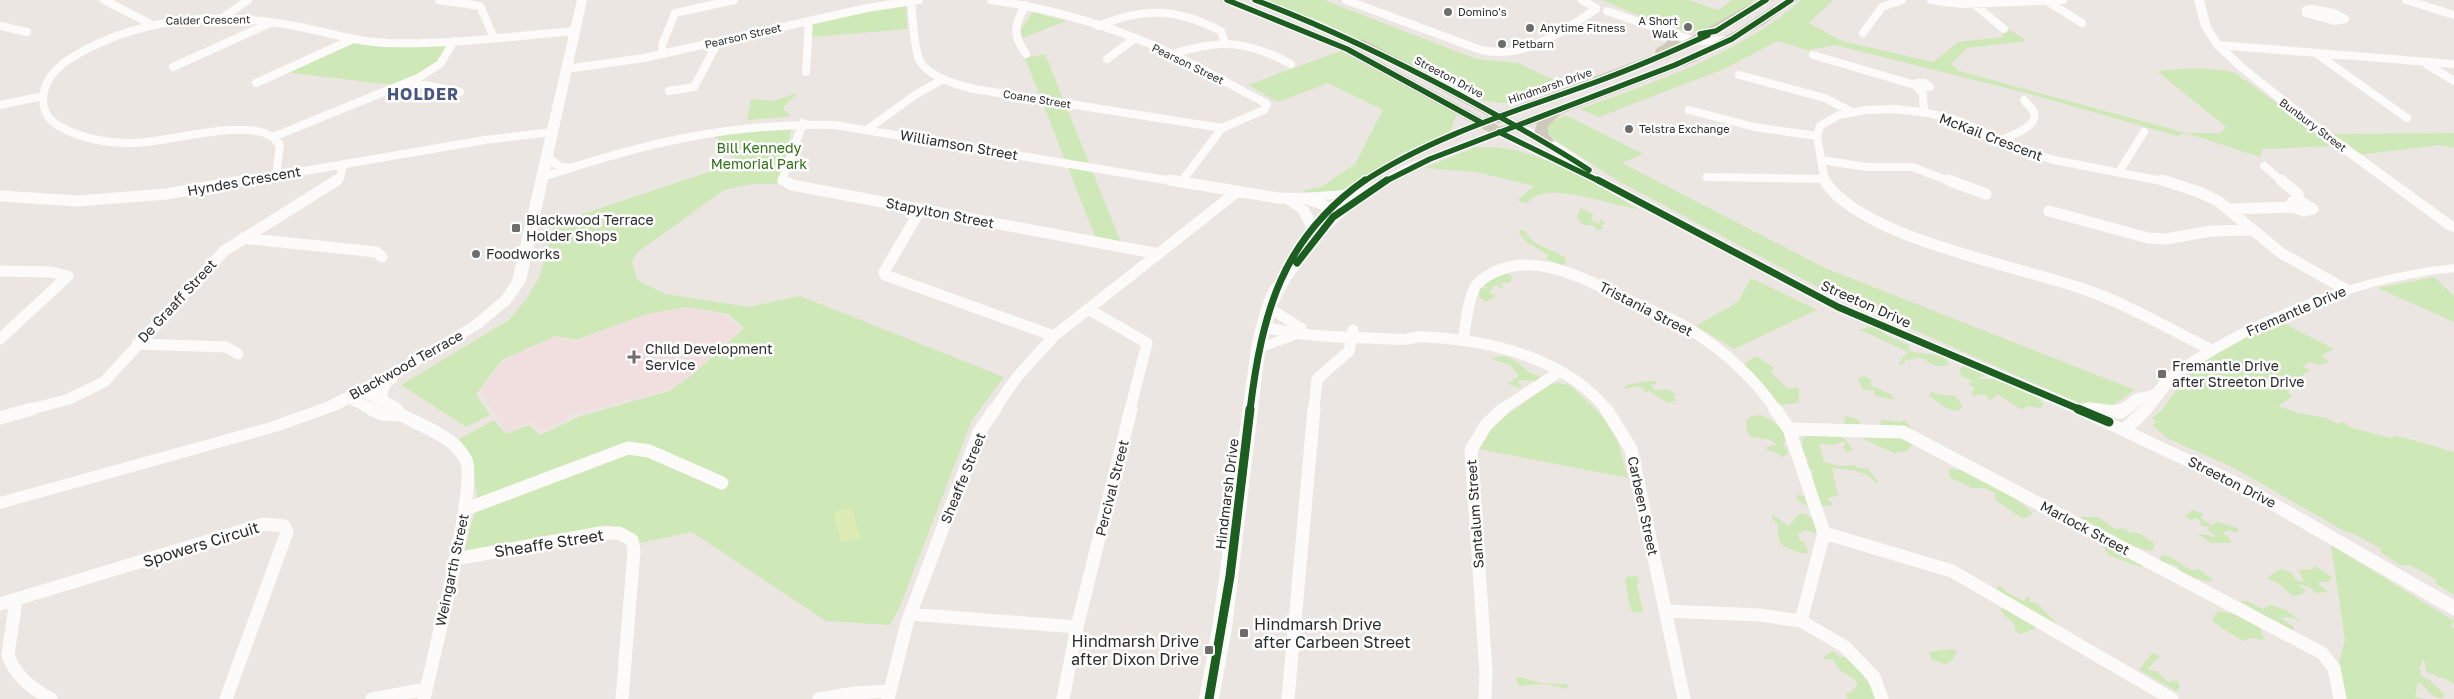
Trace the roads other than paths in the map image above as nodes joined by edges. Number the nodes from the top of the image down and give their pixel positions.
1 (104, 0) edge
2 (248, 0) edge
3 (439, 0) edge
4 (582, 0) edge
5 (734, 0) edge
6 (915, 0) edge
7 (991, 0) edge
8 (1227, 0) edge
9 (1255, 0) edge
10 (1346, 0) edge
11 (1582, 0) edge
12 (1592, 0) edge
13 (1766, 0) edge
14 (1791, 0) edge
15 (1902, 0) edge
16 (1931, 0) edge
17 (2063, 0) edge
18 (2199, 0) edge
19 (2406, 0) edge
20 (2047, 1) edge
21 (1026, 3) edge
22 (1974, 4) junction
23 (1603, 9) junction
24 (2454, 16) edge
25 (221, 19) junction
26 (809, 21) junction
27 (150, 23) junction
28 (270, 23) junction
29 (2082, 23) dead end
30 (0, 26) edge
31 (1098, 26) junction
32 (2004, 28) dead end
33 (575, 31) junction
34 (1716, 31) junction
35 (27, 32) dead end
36 (1670, 32) junction
37 (1863, 33) dead end
38 (494, 38) junction
39 (1134, 39) junction
40 (1732, 39) junction
41 (351, 40) junction
42 (454, 41) junction
43 (1224, 41) junction
44 (718, 42) junction
45 (1695, 42) junction
46 (2218, 45) junction
47 (663, 54) junction
48 (1026, 54) dead end
49 (1172, 54) junction
50 (2316, 54) junction
51 (1813, 55) dead end
52 (1107, 59) dead end
53 (2424, 63) junction
54 (1290, 64) dead end
55 (2454, 64) edge
56 (1675, 65) junction
57 (173, 67) dead end
58 (566, 69) junction
59 (806, 72) dead end
60 (1614, 76) junction
61 (1739, 76) dead end
62 (943, 79) junction
63 (2454, 81) edge
64 (410, 82) junction
65 (256, 83) dead end
66 (460, 92) dead end
67 (669, 92) dead end
68 (43, 96) junction
69 (2024, 100) dead end
70 (0, 105) edge
71 (1466, 106) junction
72 (1528, 106) junction
73 (1559, 109) junction
74 (1689, 110) dead end
75 (1850, 111) junction
76 (1924, 112) junction
77 (1499, 116) junction
78 (2407, 118) dead end
79 (803, 123) junction
80 (1482, 123) junction
81 (1516, 126) junction
82 (1222, 128) junction
83 (553, 129) junction
84 (868, 129) junction
85 (1499, 132) junction
86 (2144, 132) dead end
87 (1453, 134) junction
88 (1817, 136) junction
89 (273, 137) junction
90 (2002, 140) junction
91 (1547, 141) junction
92 (1470, 143) junction
93 (641, 148) junction
94 (1538, 153) junction
95 (547, 157) junction
96 (1821, 160) junction
97 (343, 164) junction
98 (2264, 166) dead end
99 (571, 167) junction
100 (2119, 172) junction
101 (276, 175) junction
102 (1706, 177) dead end
103 (1823, 179) junction
104 (542, 181) junction
105 (1182, 181) junction
106 (1238, 191) junction
107 (1622, 192) junction
108 (1348, 193) junction
109 (1986, 194) dead end
110 (0, 196) edge
111 (1292, 200) junction
112 (921, 209) junction
113 (2230, 209) junction
114 (1331, 212) junction
115 (2049, 212) dead end
116 (1312, 226) junction
117 (2454, 228) edge
118 (2251, 230) junction
119 (243, 238) junction
120 (1159, 254) junction
121 (382, 257) dead end
122 (2454, 268) edge
123 (0, 271) edge
124 (2346, 289) junction
125 (1275, 293) junction
126 (1269, 308) junction
127 (1088, 309) junction
128 (1264, 327) junction
129 (1300, 330) junction
130 (1353, 333) junction
131 (1054, 336) junction
132 (0, 339) edge
133 (1463, 340) junction
134 (137, 344) junction
135 (1258, 349) junction
136 (2212, 350) junction
137 (238, 354) dead end
138 (406, 367) junction
139 (1559, 372) junction
140 (355, 394) junction
141 (2155, 394) junction
142 (384, 402) junction
143 (2066, 403) junction
144 (2125, 408) junction
145 (401, 415) junction
146 (2141, 415) junction
147 (0, 418) edge
148 (2109, 422) junction
149 (1789, 429) junction
150 (2125, 430) junction
151 (2162, 446) junction
152 (722, 483) dead end
153 (0, 503) edge
154 (466, 510) junction
155 (1824, 533) junction
156 (455, 559) junction
157 (16, 600) junction
158 (0, 604) edge
159 (2454, 609) edge
160 (1665, 611) junction
161 (910, 614) junction
162 (1802, 621) junction
163 (1077, 627) junction
164 (425, 694) edge
165 (888, 695) edge
166 (51, 699) edge
167 (226, 699) edge
168 (372, 699) edge
169 (622, 699) edge
170 (819, 699) edge
171 (1063, 699) edge
172 (1209, 699) edge
173 (1288, 699) edge
174 (1485, 699) edge
175 (1684, 699) edge
176 (1882, 699) edge
177 (2172, 699) edge
178 (2340, 699) edge

1 - 27 street
2 - 25 street
3 - 38 street
4 - 33 main road, Blackwood Terrace
5 - 47 street
6 - 26 street, Pearson Street
6 - 62 street, Coane Street
7 - 21 street, Pearson Street
8 - 71 main road, Streeton Drive
9 - 71 main road, Streeton Drive
10 - 23 street
11 - 23 street
12 - 23 street
13 - 34 main road, Hindmarsh Drive
14 - 40 main road, Hindmarsh Drive
15 - 37 street
16 - 22 street
17 - 20 street
18 - 46 main road, Bunbury Street
19 - 24 street
20 - 22 street
20 - 29 street
21 - 31 street, Pearson Street
21 - 48 street
22 - 32 street
23 - 36 street
25 - 27 street, Calder Crescent
25 - 28 street, Calder Crescent
26 - 44 street, Pearson Street
26 - 59 street
27 - 68 street, Calder Crescent
28 - 41 street, Calder Crescent
28 - 57 street
30 - 35 street
31 - 39 street, Pearson Street
31 - 43 street
33 - 38 street, Calder Crescent
33 - 58 main road, Blackwood Terrace
34 - 36 main road
34 - 45 main road, Hindmarsh Drive
36 - 45 street
36 - 60 main road
38 - 42 street, Calder Crescent
39 - 49 street, Pearson Street
39 - 52 street
40 - 45 street
40 - 56 main road, Hindmarsh Drive
41 - 42 street, Calder Crescent
41 - 65 street
42 - 64 street
43 - 49 street
43 - 54 street
44 - 47 street, Pearson Street
44 - 67 street
45 - 56 street
45 - 60 main road, Hindmarsh Drive
46 - 50 street
46 - 117 main road, Bunbury Street
47 - 58 street, Pearson Street
49 - 82 street, Pearson Street
50 - 53 street
50 - 78 street
51 - 76 street
53 - 55 street
53 - 63 street
56 - 73 main road, Hindmarsh Drive
58 - 83 main road, Blackwood Terrace
60 - 72 main road, Hindmarsh Drive
61 - 75 street
62 - 82 street, Coane Street
62 - 84 street
64 - 66 street
64 - 89 street
68 - 70 street
68 - 89 street
69 - 90 street
71 - 72 main road
71 - 77 main road, Streeton Drive
71 - 80 main road, Streeton Drive
71 - 87 main road
72 - 77 main road, Hindmarsh Drive
73 - 81 main road, Hindmarsh Drive
73 - 91 main road
74 - 88 street
75 - 76 street, McKail Crescent
75 - 88 street, McKail Crescent
76 - 90 street, McKail Crescent
77 - 80 main road, Hindmarsh Drive
77 - 81 main road, Streeton Drive
79 - 84 street, Williamson Street
79 - 93 street, Williamson Street
79 - 112 street, Stapylton Street
80 - 85 main road, Streeton Drive
80 - 87 main road, Hindmarsh Drive
81 - 85 main road, Hindmarsh Drive
81 - 91 main road, Streeton Drive
82 - 105 street, Pearson Street
83 - 95 main road, Blackwood Terrace
83 - 97 street, Hyndes Crescent
84 - 105 street, Williamson Street
85 - 92 main road, Hindmarsh Drive
85 - 94 main road, Streeton Drive
86 - 100 street
87 - 108 main road, Hindmarsh Drive
88 - 96 street
89 - 101 street
90 - 100 street, McKail Crescent
91 - 107 main road, Streeton Drive
92 - 94 main road
92 - 114 main road, Hindmarsh Drive
93 - 99 street, Williamson Street
93 - 104 street, Williamson Street
94 - 107 main road, Streeton Drive
95 - 99 main road
95 - 104 main road, Blackwood Terrace
96 - 103 street
96 - 109 street
97 - 101 street, Hyndes Crescent
97 - 119 street, De Graaff Street
98 - 113 street
99 - 104 street, Williamson Street
100 - 113 street, McKail Crescent
101 - 110 street, Hyndes Crescent
102 - 103 street
103 - 136 street
104 - 138 main road, Blackwood Terrace
105 - 106 street, Williamson Street
106 - 111 street, Williamson Street
106 - 120 street, Sheaffe Street
107 - 143 main road, Streeton Drive
108 - 111 main road
108 - 114 main road, Hindmarsh Drive
111 - 114 street, Williamson Street
111 - 116 main road
112 - 120 street, Stapylton Street
112 - 131 street
113 - 118 street, McKail Crescent
114 - 116 main road, Hindmarsh Drive
114 - 125 main road, Hindmarsh Drive
115 - 118 street
116 - 125 main road, Hindmarsh Drive
118 - 124 street, McKail Crescent
119 - 121 street
119 - 134 street, De Graaff Street
120 - 127 street, Sheaffe Street
122 - 124 main road, Fremantle Drive
123 - 132 street
124 - 136 main road, Fremantle Drive
125 - 126 main road, Hindmarsh Drive
126 - 128 main road, Hindmarsh Drive
126 - 129 main road
127 - 131 street, Sheaffe Street
127 - 163 street, Percival Street
128 - 129 street, Carbeen Street
128 - 135 main road, Hindmarsh Drive
129 - 130 street, Carbeen Street
129 - 135 main road
130 - 133 street, Carbeen Street
130 - 173 street
131 - 161 street, Sheaffe Street
133 - 139 street, Carbeen Street
133 - 149 street, Tristania Street
134 - 137 street
134 - 147 street, De Graaff Street
135 - 172 main road, Hindmarsh Drive
136 - 141 main road, Fremantle Drive
138 - 140 main road, Blackwood Terrace
138 - 142 main road
139 - 160 street, Carbeen Street
139 - 174 street, Santalum Street
140 - 142 street, Weingarth Street
140 - 145 street, Weingarth Street
140 - 153 main road, Blackwood Terrace
141 - 144 main road, Fremantle Drive
141 - 146 main road, Fremantle Drive
142 - 145 street, Weingarth Street
143 - 144 main road
143 - 148 main road, Streeton Drive
144 - 148 main road, Fremantle Drive
145 - 154 street, Weingarth Street
146 - 150 main road, Fremantle Drive
146 - 151 main road
148 - 150 main road, Streeton Drive
149 - 155 street, Tristania Street
149 - 178 street, Marlock Street
150 - 151 main road, Streeton Drive
151 - 159 main road, Streeton Drive
152 - 154 street
154 - 156 street, Weingarth Street
155 - 162 street
155 - 177 street
156 - 164 street, Weingarth Street
156 - 169 street, Sheaffe Street
157 - 158 street, Spowers Circuit
157 - 166 street
157 - 167 street, Spowers Circuit
160 - 162 street
160 - 175 street, Carbeen Street
161 - 163 street
161 - 165 street, Sheaffe Street
162 - 176 street
163 - 171 street, Percival Street
164 - 168 street
165 - 170 street, Sheaffe Street

